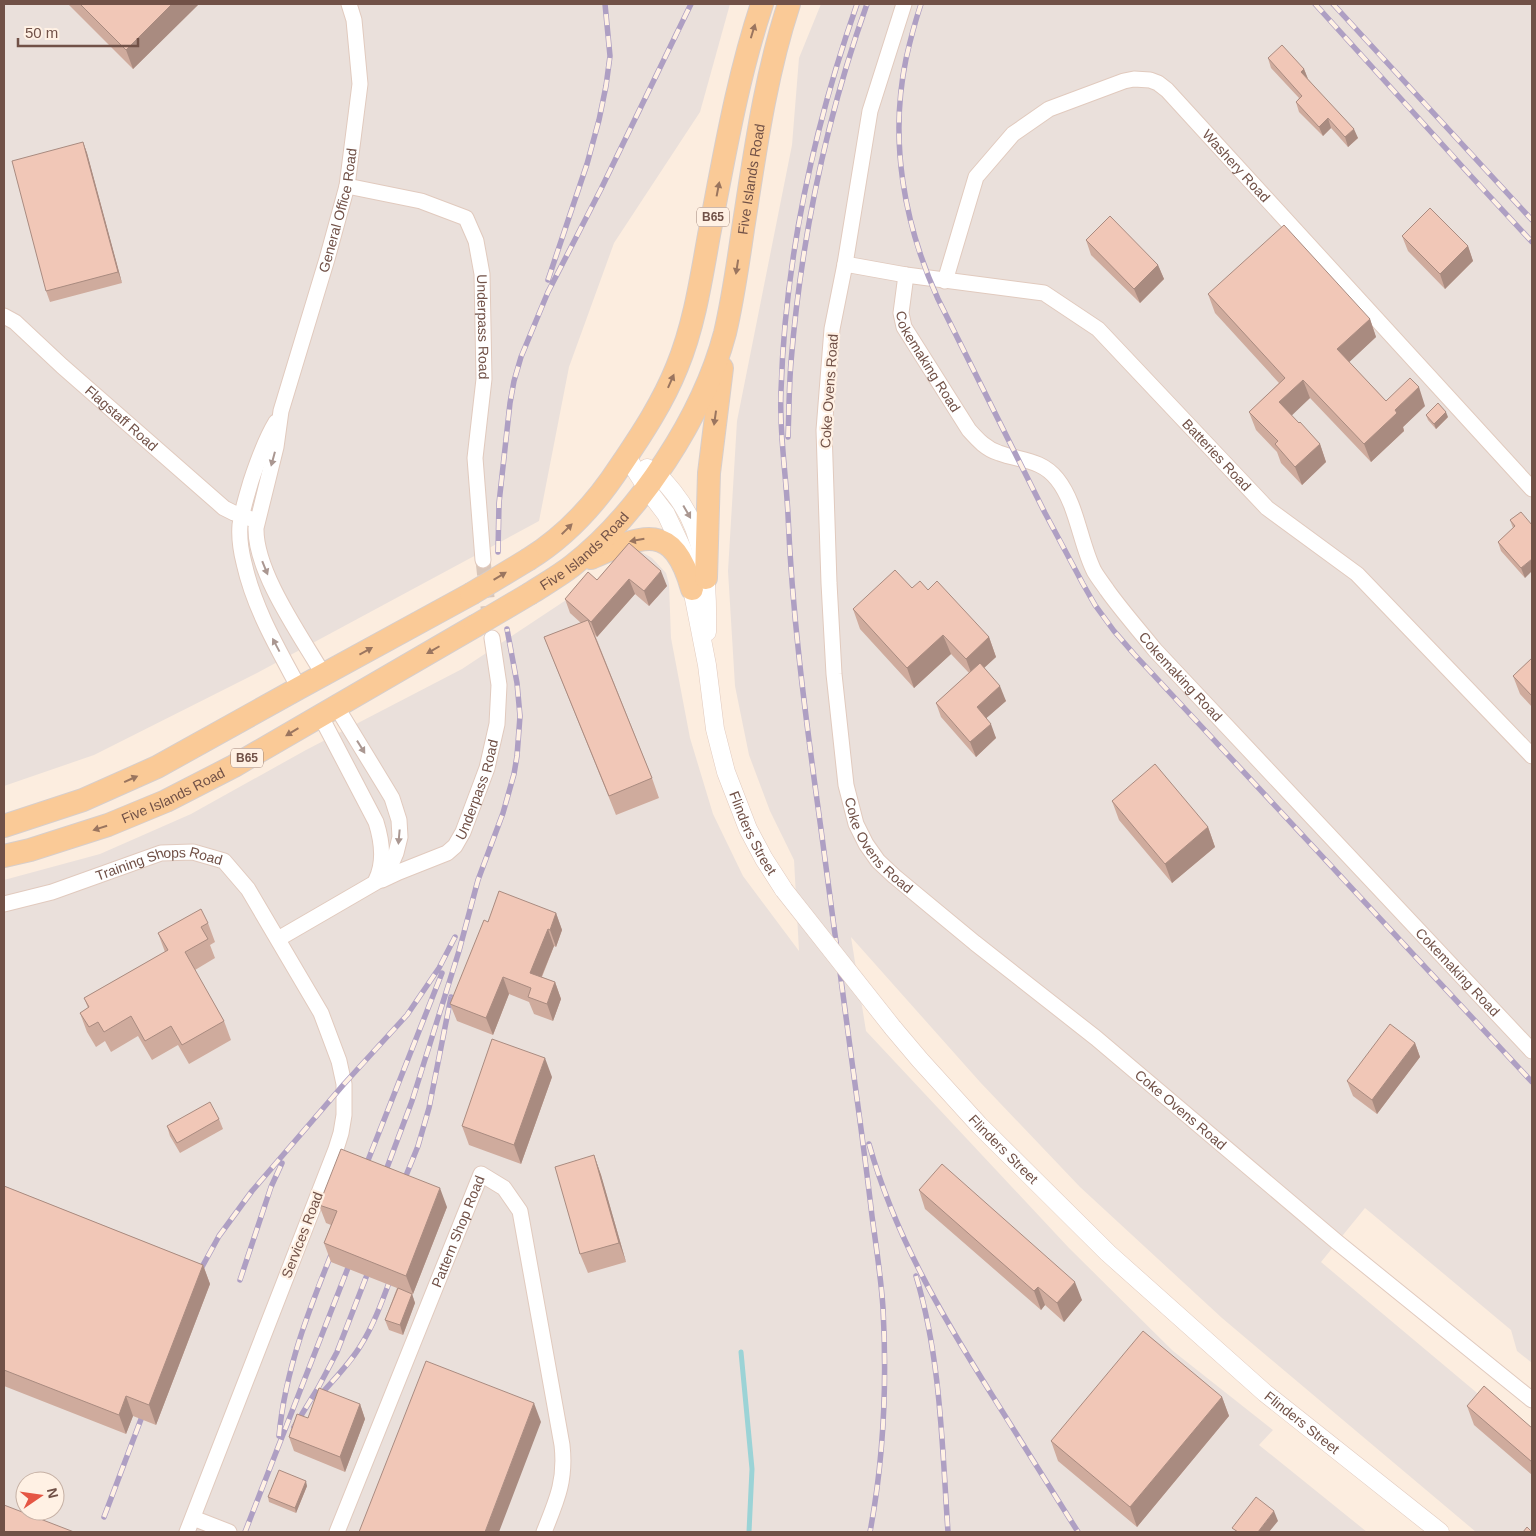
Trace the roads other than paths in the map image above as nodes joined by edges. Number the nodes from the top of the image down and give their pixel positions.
1 (349, 4) edge
2 (762, 4) edge
3 (789, 4) edge
4 (904, 4) edge
5 (347, 186) junction
6 (845, 264) junction
7 (906, 275) junction
8 (945, 281) junction
9 (4, 316) edge
10 (728, 317) junction
11 (281, 411) junction
12 (627, 457) junction
13 (652, 481) junction
14 (1532, 489) edge
15 (242, 516) junction
16 (257, 521) junction
17 (483, 560) tunnel mouth
18 (573, 565) junction
19 (699, 583) junction
20 (483, 632) junction
21 (324, 674) junction
22 (299, 688) junction
23 (328, 710) junction
24 (1532, 756) edge
25 (4, 826) edge
26 (4, 856) edge
27 (372, 885) junction
28 (4, 904) edge
29 (278, 939) junction
30 (1532, 1051) edge
31 (1532, 1400) edge
32 (190, 1525) edge
33 (229, 1532) edge
34 (336, 1532) edge
35 (544, 1532) edge
36 (1440, 1532) edge

1 - 5 street, General Office Road
12 -> 2 main road, Five Islands Road / B65
3 -> 10 main road, Five Islands Road / B65
4 - 6 street, Coke Ovens Road
5 - 11 street, General Office Road
5 - 17 street, Underpass Road
6 - 7 street, Batteries Road
6 - 31 street, Coke Ovens Road
7 - 8 street, Batteries Road
7 - 30 street, Cokemaking Road
8 - 14 street, Washery Road
8 - 24 street, Batteries Road
9 - 15 street, Flagstaff Road
10 - 13 main road, Five Islands Road / B65
10 -> 19 main road
11 - 15 street, General Office Road
11 -> 16 street, General Office Road
12 - 13 street, Flinders Street
21 -> 12 main road, Five Islands Road / B65, bridge
13 - 18 main road, Five Islands Road / B65
13 - 19 street, Flinders Street
15 - 16 street, Flagstaff Road
22 -> 15 street
16 -> 21 street
19 -> 18 main road
18 - 20 main road, Five Islands Road / B65, bridge
19 - 36 street, Flinders Street, bridge
20 -> 23 main road, Five Islands Road / B65
20 - 27 street, Underpass Road
21 - 22 main road, Five Islands Road / B65
25 -> 22 main road, Five Islands Road / B65
23 -> 26 main road, Five Islands Road / B65
23 - 27 street
23 -> 27 street, Underpass Road
27 - 29 street, Underpass Road
28 - 29 street, Training Shops Road
29 - 32 street, Services Road
32 - 33 street
34 - 35 street, Pattern Shop Road

